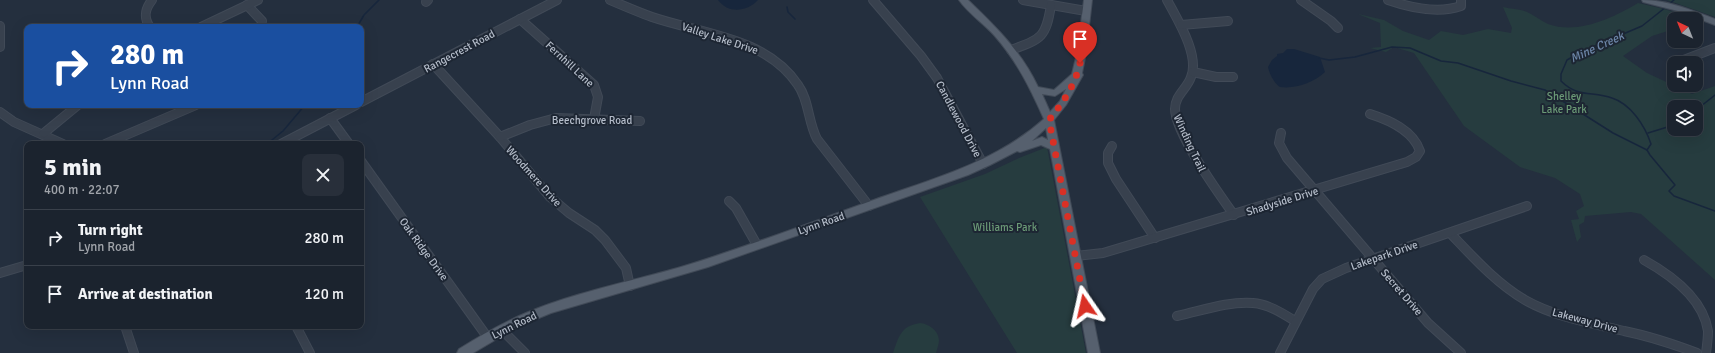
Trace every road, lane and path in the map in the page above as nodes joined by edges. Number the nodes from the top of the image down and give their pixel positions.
1 (152, 0) edge
2 (258, 0) edge
3 (557, 0) edge
4 (610, 0) edge
5 (873, 0) edge
6 (963, 0) edge
7 (1022, 0) edge
8 (1088, 0) edge
9 (1167, 0) edge
10 (1301, 0) edge
11 (1388, 0) edge
12 (1646, 0) edge
13 (247, 5) junction
14 (1051, 5) junction
15 (1462, 5) edge
16 (1086, 11) junction
17 (520, 19) junction
18 (262, 21) dead end
19 (1228, 22) dead end
20 (1715, 22) edge
21 (148, 24) edge
22 (207, 24) edge
23 (1181, 25) junction
24 (0, 26) edge
25 (1338, 28) dead end
26 (0, 47) edge
27 (1715, 48) edge
28 (1011, 50) junction
29 (1694, 56) edge
30 (433, 64) junction
31 (1193, 72) junction
32 (1078, 75) junction
33 (1233, 77) dead end
34 (1036, 90) junction
35 (364, 100) edge
36 (74, 108) edge
37 (189, 108) edge
38 (350, 108) edge
39 (0, 112) edge
40 (1370, 114) dead end
41 (330, 118) junction
42 (594, 119) junction
43 (1049, 120) junction
44 (640, 121) dead end
45 (44, 133) junction
46 (1281, 133) dead end
47 (500, 137) junction
48 (58, 141) edge
49 (113, 141) edge
50 (287, 141) edge
51 (347, 141) edge
52 (1112, 146) dead end
53 (1055, 147) junction
54 (1008, 152) junction
55 (983, 164) junction
56 (364, 165) edge
57 (1315, 191) junction
58 (729, 201) dead end
59 (869, 206) junction
60 (1527, 206) dead end
61 (1234, 215) junction
62 (1450, 233) junction
63 (1155, 238) junction
64 (756, 245) junction
65 (1076, 256) junction
66 (1372, 259) junction
67 (1644, 260) dead end
68 (24, 266) edge
69 (0, 273) edge
70 (630, 286) junction
71 (1177, 316) dead end
72 (1295, 320) junction
73 (126, 329) edge
74 (298, 329) edge
75 (502, 330) junction
76 (488, 338) junction
77 (134, 353) edge
78 (310, 353) edge
79 (463, 353) edge
80 (525, 353) edge
81 (1094, 353) edge
82 (1280, 353) edge
83 (1461, 353) edge
84 (1697, 353) edge
85 (1706, 353) edge

1 - 21 street
2 - 13 street
3 - 17 street, Rangecrest Road
4 - 59 street, Valley Lake Drive
5 - 55 street, Candlewood Drive
6 - 28 main road
7 - 14 street
8 - 16 main road, Lynn Road
9 - 23 street
10 - 25 street
11 - 15 street
12 - 20 main road
13 - 18 street
13 - 22 street
14 - 16 street
14 - 28 street
16 - 32 main road, Lynn Road
17 - 30 street, Rangecrest Road
17 - 42 street, Fernhill Lane
19 - 23 street
23 - 31 street
24 - 26 street
27 - 29 street
28 - 34 main road
30 - 35 street, Rangecrest Road
30 - 47 street, Woodmere Drive
31 - 33 street
31 - 61 street, Winding Trail
32 - 34 main road
32 - 43 main road, Lynn Road
34 - 43 main road
36 - 45 street
37 - 49 street
38 - 41 street
39 - 45 street
40 - 57 street, Shadyside Drive
41 - 50 street
41 - 51 street
42 - 44 street, Beechgrove Road
42 - 47 street, Beechgrove Road
43 - 53 main road
43 - 54 main road, Lynn Road
45 - 48 street
46 - 57 street, Secret Drive
47 - 70 street, Woodmere Drive
52 - 63 street
53 - 54 main road
53 - 65 main road
54 - 55 main road, Lynn Road
55 - 59 main road, Lynn Road
56 - 76 street, Oak Ridge Drive
57 - 61 street, Shadyside Drive
57 - 66 street, Secret Drive
58 - 64 street
59 - 64 main road, Lynn Road
60 - 62 street, Lakepark Drive
61 - 63 street, Shadyside Drive
62 - 66 street, Lakepark Drive
62 - 84 street, Lakeway Drive
63 - 65 street, Shadyside Drive
64 - 70 main road, Lynn Road
65 - 81 main road
66 - 72 street, Lakepark Drive
66 - 83 street, Secret Drive
67 - 85 street
68 - 69 street
70 - 75 main road, Lynn Road
71 - 72 street
72 - 82 street, Lakepark Drive
73 - 77 street
74 - 78 street
75 - 76 main road, Lynn Road
75 - 80 street
76 - 79 main road, Lynn Road

